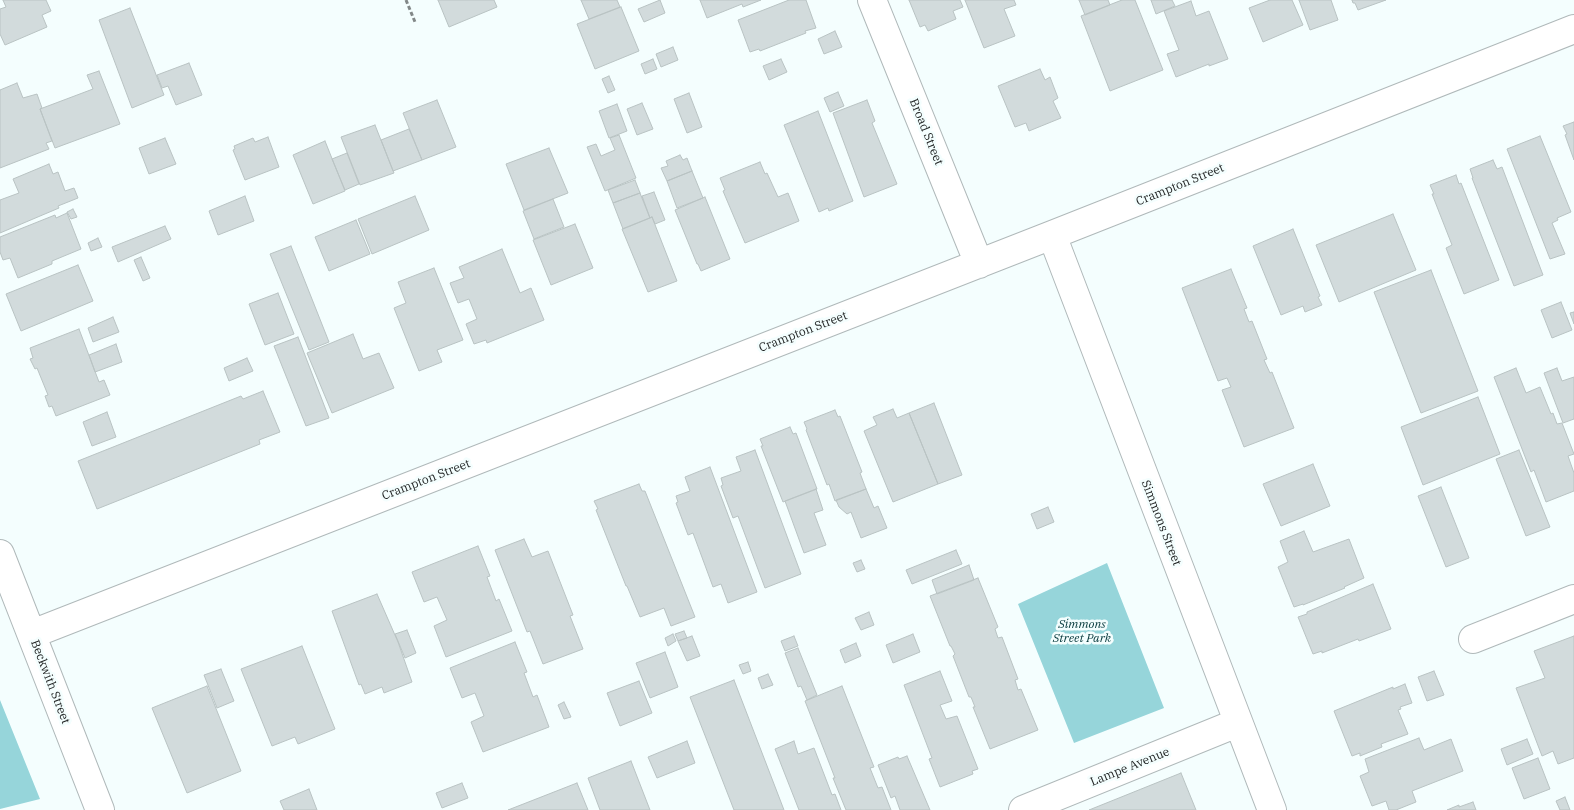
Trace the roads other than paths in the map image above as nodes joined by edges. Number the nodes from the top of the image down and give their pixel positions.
1 (872, 0) edge
2 (1574, 29) edge
3 (1052, 235) junction
4 (979, 264) junction
5 (0, 554) edge
6 (1574, 599) edge
7 (32, 634) junction
8 (1473, 639) dead end
9 (1237, 723) junction
10 (100, 810) edge
11 (1023, 810) edge
12 (1272, 810) edge

1 - 4 street, Broad Street
2 - 3 street, Crampton Street
3 - 4 street, Crampton Street
3 - 9 street, Simmons Street
4 - 7 street, Crampton Street
5 - 7 street, Beckwith Street
6 - 8 street
7 - 10 street, Beckwith Street
9 - 11 street, Lampe Avenue
9 - 12 street, Simmons Street

